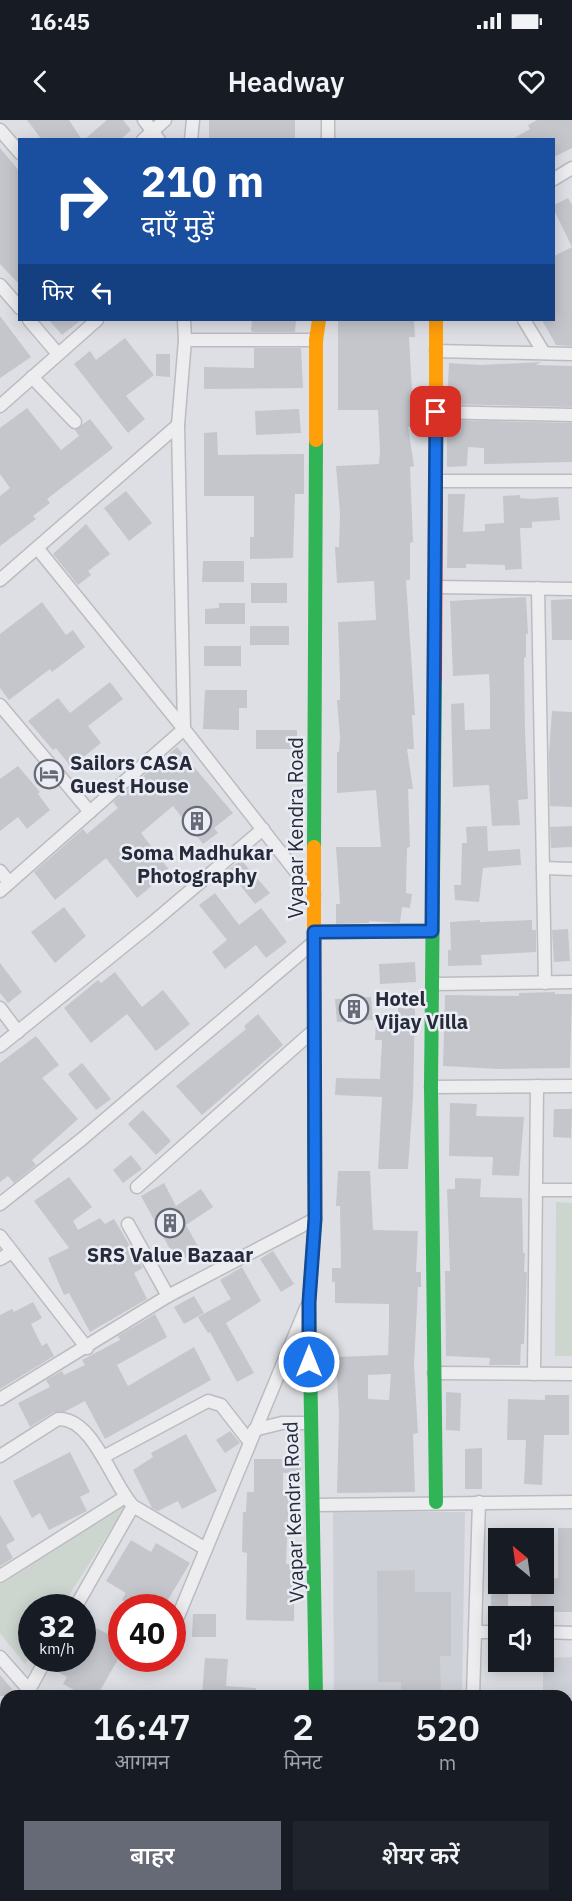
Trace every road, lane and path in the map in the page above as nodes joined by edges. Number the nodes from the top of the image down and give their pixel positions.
1 (144, 120) edge
2 (165, 120) edge
3 (193, 120) edge
4 (328, 120) edge
5 (0, 130) edge
6 (152, 137) edge
7 (191, 138) edge
8 (328, 138) edge
9 (18, 151) edge
10 (572, 168) edge
11 (555, 178) edge
12 (0, 285) edge
13 (18, 306) edge
14 (30, 321) edge
15 (96, 321) edge
16 (184, 321) edge
17 (319, 321) edge
18 (436, 321) edge
19 (525, 321) edge
20 (185, 340) junction
21 (316, 340) junction
22 (436, 351) junction
23 (544, 353) junction
24 (58, 354) junction
25 (572, 354) edge
26 (33, 377) junction
27 (0, 406) edge
28 (436, 412) junction
29 (572, 415) edge
30 (75, 422) dead end
31 (178, 425) junction
32 (436, 481) junction
33 (572, 481) edge
34 (38, 549) junction
35 (0, 580) edge
36 (436, 587) junction
37 (537, 588) junction
38 (572, 589) edge
39 (0, 705) edge
40 (184, 729) junction
41 (90, 812) junction
42 (263, 829) junction
43 (543, 868) junction
44 (572, 869) edge
45 (0, 871) edge
46 (5, 887) edge
47 (314, 895) junction
48 (432, 931) junction
49 (314, 937) junction
50 (572, 982) edge
51 (544, 983) junction
52 (434, 984) junction
53 (0, 1008) edge
54 (313, 1031) junction
55 (18, 1032) junction
56 (0, 1046) edge
57 (537, 1086) junction
58 (572, 1086) edge
59 (431, 1087) junction
60 (137, 1187) dead end
61 (536, 1190) junction
62 (572, 1190) edge
63 (0, 1204) edge
64 (315, 1219) junction
65 (128, 1224) dead end
66 (0, 1236) edge
67 (12, 1252) junction
68 (0, 1259) edge
69 (168, 1296) junction
70 (309, 1302) junction
71 (87, 1348) junction
72 (434, 1373) junction
73 (534, 1374) junction
74 (572, 1374) edge
75 (0, 1400) edge
76 (309, 1423) junction
77 (252, 1435) junction
78 (0, 1456) edge
79 (103, 1457) junction
80 (129, 1502) junction
81 (436, 1502) junction
82 (479, 1502) junction
83 (572, 1502) edge
84 (314, 1505) junction
85 (206, 1549) junction
86 (0, 1576) edge
87 (82, 1594) edge
88 (186, 1597) edge
89 (475, 1632) junction
90 (488, 1632) edge
91 (554, 1632) edge
92 (572, 1633) edge
93 (0, 1657) edge
94 (39, 1672) edge
95 (316, 1690) edge
96 (473, 1690) edge

1 - 6 street
2 - 6 street
3 - 7 street
4 - 8 street
5 - 9 street
10 - 11 street
12 - 13 street
14 - 24 street
15 - 24 street
16 - 20 street
17 - 21 street, Vyapar Kendra Road
18 - 22 street
19 - 23 street
20 - 21 street
20 - 31 street
21 - 47 street, Vyapar Kendra Road
22 - 23 street
22 - 28 street
23 - 25 street
24 - 26 street
26 - 27 street
26 - 30 street
28 - 29 street
28 - 32 street
31 - 34 street
31 - 40 street
32 - 33 street
32 - 36 street
34 - 35 street
34 - 40 street
36 - 37 street
36 - 48 street
37 - 38 street
37 - 43 street
39 - 41 street
40 - 41 street
40 - 42 street
41 - 46 street
42 - 47 street
42 - 55 street
43 - 44 street
43 - 51 street
45 - 46 street
47 - 49 street, Vyapar Kendra Road
48 - 49 street
48 - 52 street
49 - 54 street, Vyapar Kendra Road
49 - 63 street
50 - 51 street
51 - 52 street
52 - 59 street
53 - 55 street
54 - 60 street
54 - 64 street, Vyapar Kendra Road
55 - 56 street
57 - 58 street
57 - 59 street
57 - 61 street
59 - 72 street
61 - 62 street
61 - 73 street
64 - 69 street
64 - 70 street, Vyapar Kendra Road
65 - 69 street
66 - 67 street
67 - 68 street
67 - 71 street
69 - 71 street
70 - 76 street, Vyapar Kendra Road
70 - 77 street
71 - 75 street
72 - 73 street
72 - 81 street
73 - 74 street
76 - 77 street
76 - 84 street, Vyapar Kendra Road
77 - 79 street
77 - 85 street
78 - 79 street
79 - 80 street
80 - 85 street
80 - 86 street
80 - 87 street
81 - 82 street
81 - 84 street
82 - 83 street
82 - 89 street
84 - 95 street, Vyapar Kendra Road
85 - 88 street
89 - 90 street
89 - 96 street
91 - 92 street
93 - 94 street

